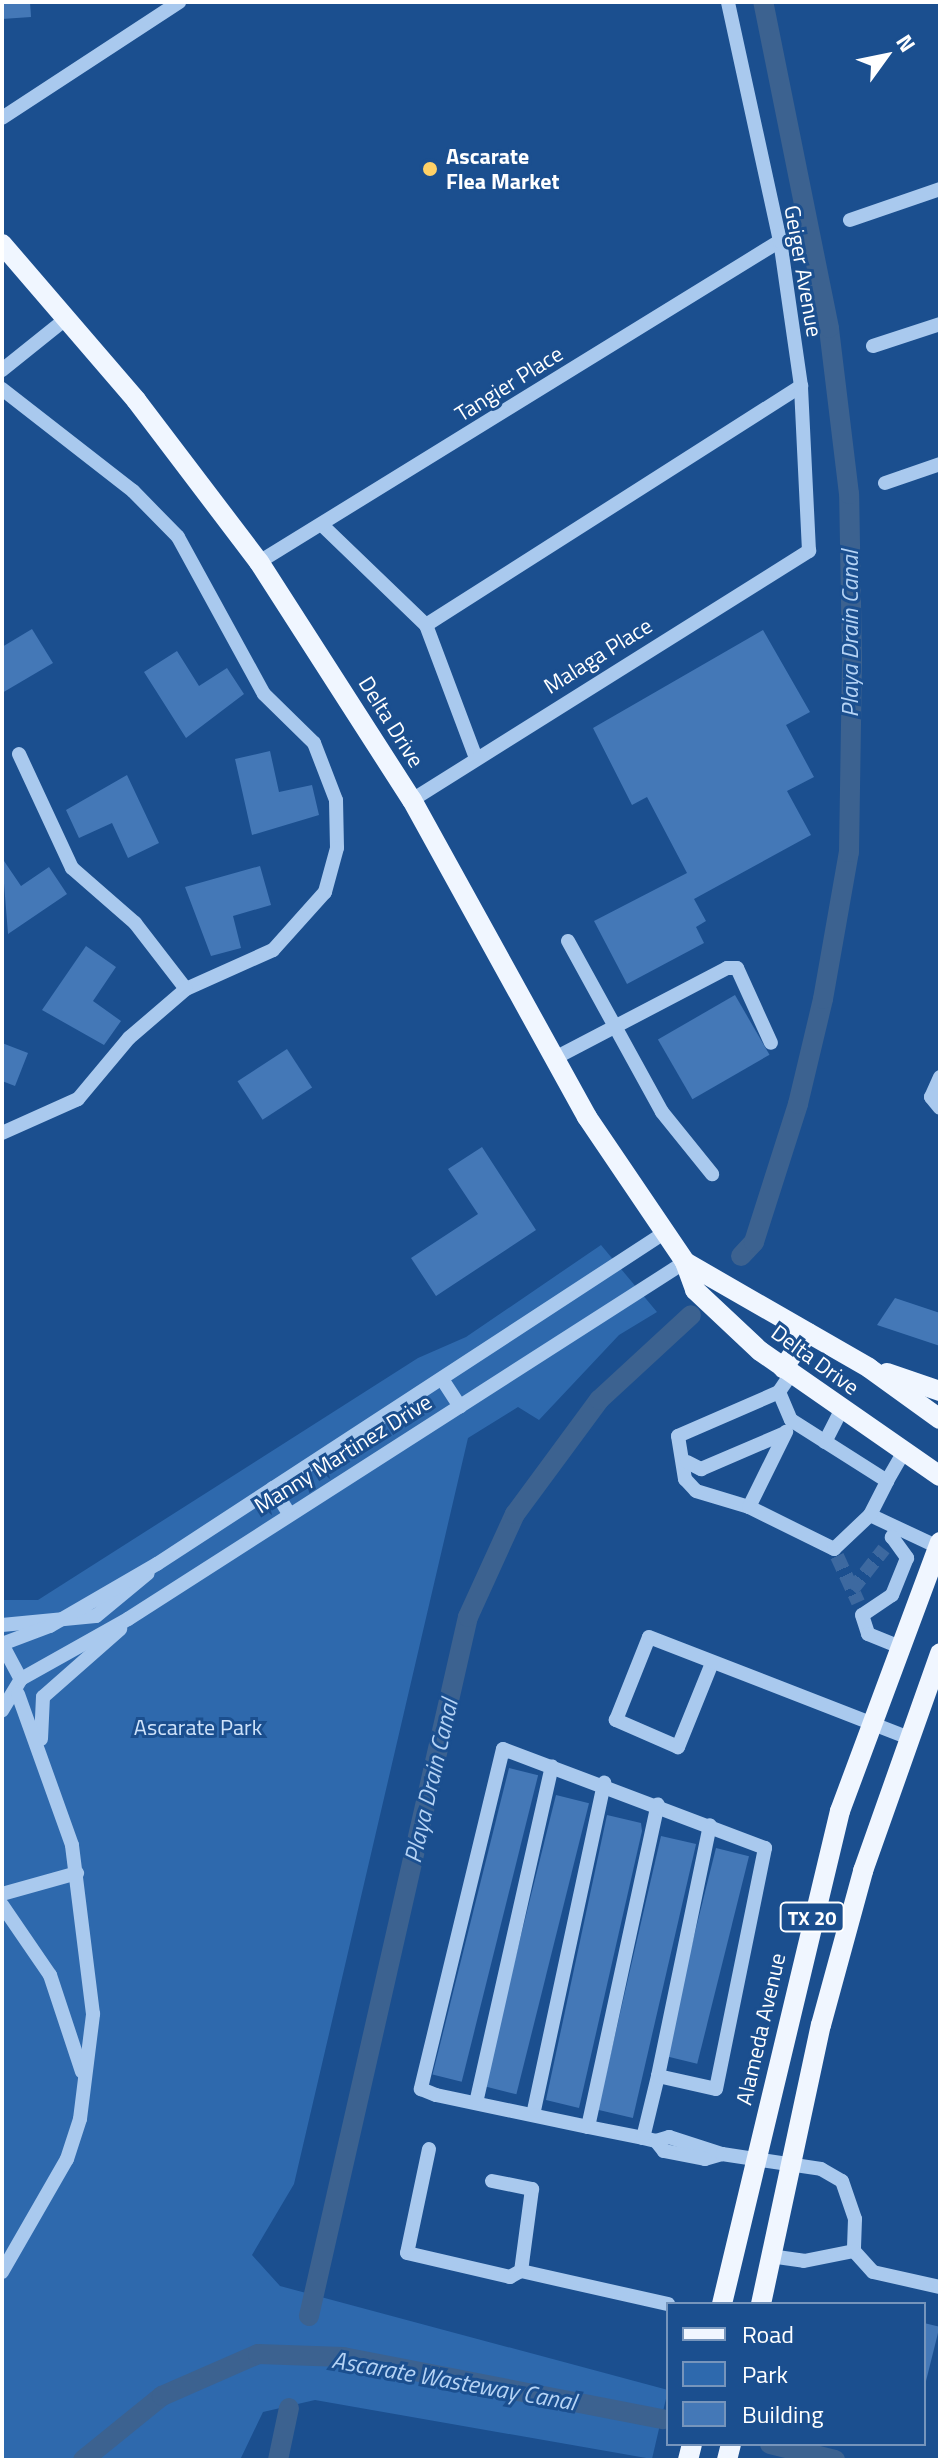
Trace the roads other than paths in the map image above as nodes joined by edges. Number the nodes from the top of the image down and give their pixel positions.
1 (179, 2) edge
2 (728, 2) edge
3 (2, 118) edge
4 (940, 189) edge
5 (850, 220) dead end
6 (780, 241) junction
7 (2, 244) edge
8 (67, 318) junction
9 (940, 324) edge
10 (873, 346) dead end
11 (2, 370) edge
12 (801, 386) junction
13 (2, 389) edge
14 (940, 464) edge
15 (885, 483) dead end
16 (322, 525) junction
17 (809, 551) joint
18 (259, 562) junction
19 (426, 625) junction
20 (19, 754) dead end
21 (476, 758) junction
22 (412, 800) junction
23 (568, 941) dead end
24 (186, 989) junction
25 (616, 1029) junction
26 (771, 1043) dead end
27 (555, 1058) junction
28 (940, 1077) edge
29 (940, 1108) edge
30 (2, 1133) edge
31 (712, 1174) dead end
32 (664, 1233) junction
33 (685, 1262) junction
34 (808, 1333) junction
35 (869, 1368) junction
36 (787, 1371) junction
37 (442, 1379) junction
38 (940, 1391) edge
39 (779, 1392) junction
40 (460, 1407) junction
41 (842, 1409) junction
42 (940, 1419) edge
43 (788, 1426) junction
44 (825, 1442) junction
45 (904, 1451) junction
46 (687, 1462) junction
47 (940, 1476) edge
48 (887, 1481) junction
49 (273, 1488) junction
50 (749, 1507) junction
51 (289, 1514) junction
52 (870, 1515) junction
53 (891, 1538) junction
54 (939, 1545) edge
55 (128, 1619) junction
56 (2, 1625) edge
57 (50, 1626) junction
58 (2, 1644) edge
59 (898, 1646) junction
60 (938, 1662) edge
61 (712, 1663) junction
62 (20, 1686) junction
63 (2, 1711) edge
64 (872, 1724) junction
65 (907, 1737) junction
66 (45, 1759) junction
67 (552, 1766) junction
68 (604, 1783) junction
69 (658, 1804) junction
70 (710, 1825) junction
71 (77, 1873) junction
72 (2, 1894) edge
73 (2, 1905) edge
74 (658, 2076) junction
75 (85, 2081) junction
76 (476, 2103) junction
77 (533, 2115) junction
78 (588, 2127) junction
79 (649, 2140) junction
80 (429, 2149) dead end
81 (755, 2160) junction
82 (788, 2167) junction
83 (492, 2181) dead end
84 (854, 2251) junction
85 (770, 2256) junction
86 (521, 2271) junction
87 (2, 2272) edge
88 (940, 2287) edge
89 (722, 2302) edge
90 (761, 2302) edge
91 (666, 2304) edge

1 - 3 street
2 - 6 street, Geiger Avenue
4 - 5 street
6 - 12 street, Geiger Avenue
6 - 16 street, Tangier Place
7 - 8 main road, Delta Drive
8 - 11 street
8 - 18 main road, Delta Drive
9 - 10 street
12 - 17 street, Geiger Avenue
12 - 19 street
13 - 24 street
14 - 15 street
16 - 18 street, Tangier Place
16 - 19 street
17 - 21 street, Malaga Place
18 - 22 main road, Delta Drive
19 - 21 street
20 - 24 street
21 - 22 street, Malaga Place
22 - 27 main road, Delta Drive
23 - 25 street
24 - 30 street
25 - 26 street
25 - 27 street
25 - 31 street
27 - 32 main road, Delta Drive
28 - 29 street
32 - 33 main road, Delta Drive
32 - 37 street, Manny Martinez Drive
33 - 34 main road, Delta Drive
33 - 36 main road, Delta Drive
33 - 40 street, Manny Martinez Drive
34 - 35 main road, Delta Drive
34 - 36 main road
35 - 38 main road
35 - 42 main road, Delta Drive
36 - 39 street
36 - 41 main road, Delta Drive
37 - 40 street
37 - 49 street, Manny Martinez Drive
39 - 43 street
39 - 46 street
40 - 51 street, Manny Martinez Drive
41 - 44 street
41 - 45 main road, Delta Drive
43 - 44 street
43 - 46 street
43 - 50 street
44 - 48 street
45 - 47 main road, Delta Drive
45 - 48 street
46 - 50 street
48 - 52 street
49 - 51 street
49 - 57 street, Manny Martinez Drive
50 - 52 street
51 - 55 street, Manny Martinez Drive
52 - 53 street
53 - 54 street
53 - 59 street
54 - 59 main road, Alameda Avenue / TX 20
55 - 62 street, Manny Martinez Drive
55 - 66 street
56 - 57 street
57 - 58 street, Manny Martinez Drive
58 - 62 street
59 - 64 main road, Alameda Avenue / TX 20
60 - 65 main road, TX 20
61 - 61 street
61 - 64 street
62 - 63 street, Manny Martinez Drive
62 - 66 street
64 - 65 street
64 - 81 main road, Alameda Avenue / TX 20
65 - 82 main road, TX 20
66 - 71 street
67 - 68 street
67 - 76 street
67 - 76 street
68 - 69 street
68 - 77 street
69 - 70 street
69 - 78 street
70 - 74 street
70 - 74 street
71 - 72 street
71 - 75 street
73 - 75 street
74 - 79 street
75 - 87 street
76 - 77 street
77 - 78 street
78 - 79 street
79 - 81 street
80 - 86 street
81 - 82 street
81 - 89 main road, Alameda Avenue / TX 20
82 - 84 street
82 - 85 main road, TX 20
83 - 86 street
84 - 85 street
84 - 88 street
85 - 90 main road, TX 20
86 - 91 street

